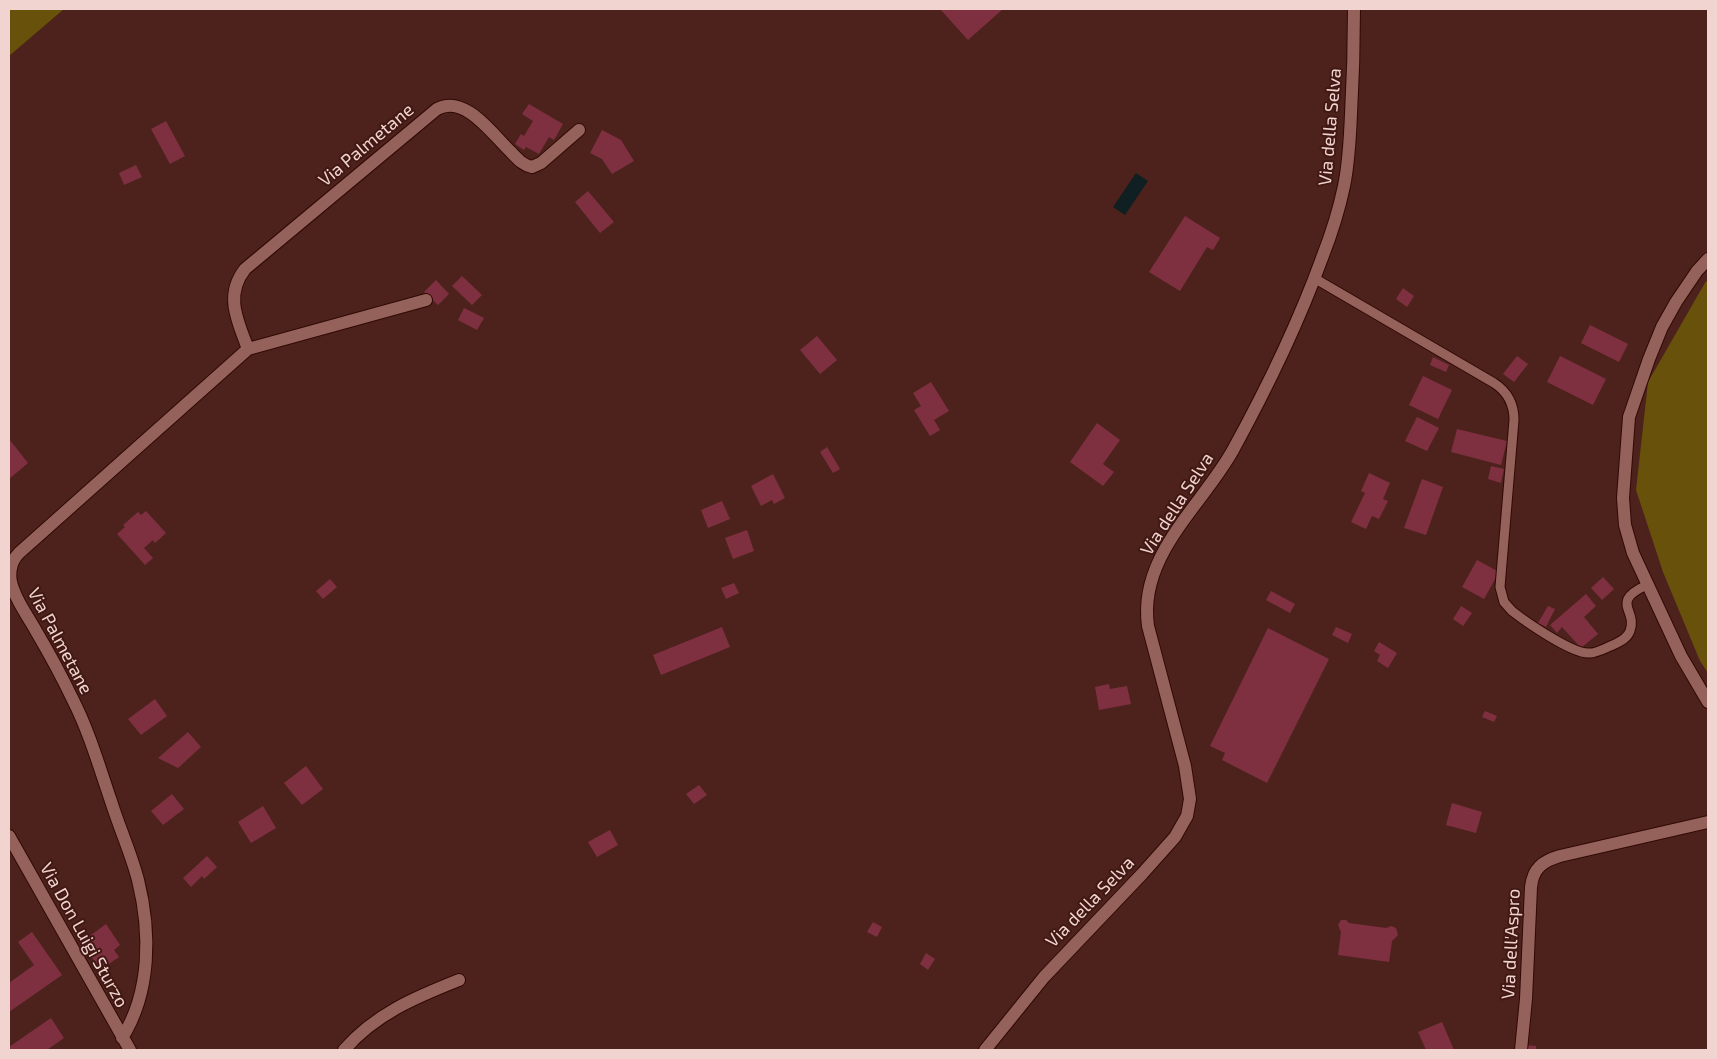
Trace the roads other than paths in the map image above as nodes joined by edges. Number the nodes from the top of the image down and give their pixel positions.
1 (1354, 9) edge
2 (579, 130) dead end
3 (1708, 259) edge
4 (1314, 278) junction
5 (426, 300) dead end
6 (248, 349) junction
7 (1647, 585) junction
8 (1708, 702) edge
9 (1708, 822) edge
10 (9, 836) edge
11 (459, 980) dead end
12 (122, 1038) junction
13 (130, 1050) edge
14 (344, 1050) edge
15 (985, 1050) edge
16 (1520, 1050) edge

1 - 4 street, Via della Selva
2 - 6 street, Via Palmetane
3 - 7 street
4 - 7 lane
4 - 15 street, Via della Selva
5 - 6 street, Via Palmetane
6 - 12 street, Via Palmetane
7 - 8 street
9 - 16 street, Via dell'Aspro
10 - 12 street, Via Don Luigi Sturzo
11 - 14 street
12 - 13 street, Via Don Luigi Sturzo

